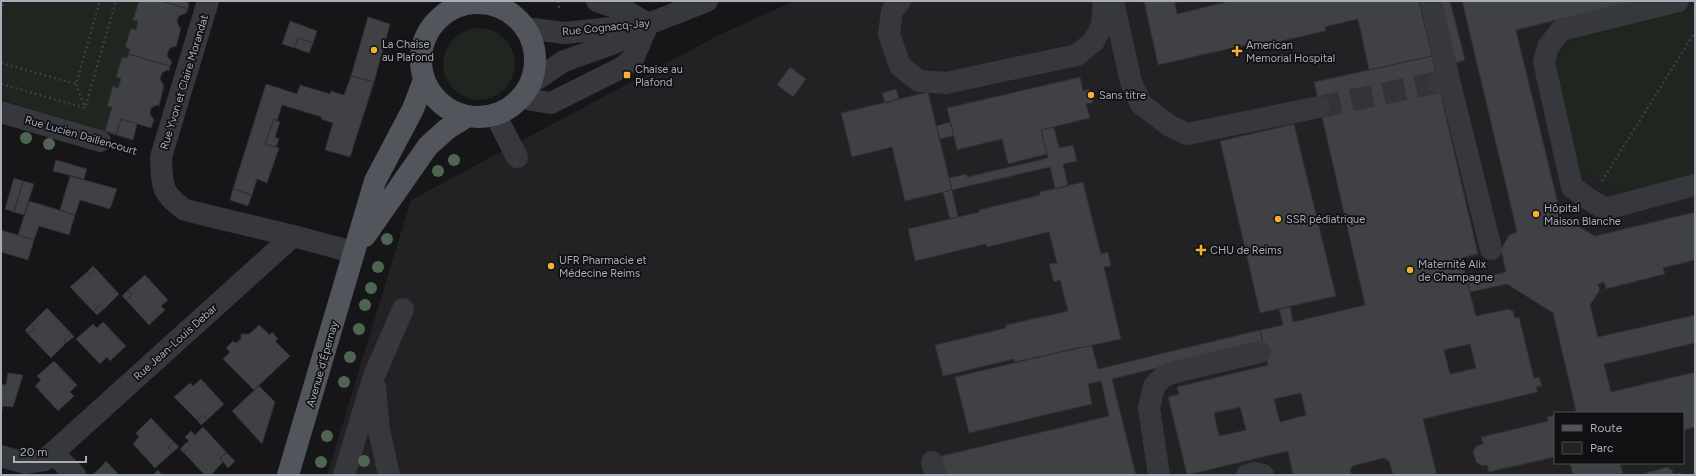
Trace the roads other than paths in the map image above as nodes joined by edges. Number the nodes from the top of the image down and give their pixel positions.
1 (208, 1) edge
2 (597, 1) edge
3 (708, 1) edge
4 (900, 1) edge
5 (1104, 1) edge
6 (1113, 1) edge
7 (1431, 1) edge
8 (1678, 1) edge
9 (494, 3) edge
10 (444, 8) edge
11 (648, 24) junction
12 (525, 28) junction
13 (424, 80) junction
14 (525, 91) junction
15 (1319, 107) tunnel mouth
16 (1, 112) edge
17 (495, 114) junction
18 (468, 116) junction
19 (100, 141) road end
20 (517, 157) dead end
21 (1695, 185) edge
22 (293, 236) junction
23 (1491, 249) dead end
24 (353, 252) junction
25 (403, 309) dead end
26 (1260, 352) dead end
27 (374, 376) junction
28 (53, 453) junction
29 (1, 456) edge
30 (75, 475) edge
31 (288, 475) edge
32 (344, 475) edge
33 (389, 475) edge
34 (1159, 475) edge
35 (1247, 475) edge
36 (1263, 475) edge

1 - 22 street, Rue Yvon et Claire Morandat
2 - 11 street
3 - 11 street, Rue Cognacq-Jay
4 - 5 street
6 - 15 street
7 - 23 street
8 - 21 street
9 - 10 main road
9 - 12 main road
10 - 13 main road
11 - 12 street, Rue Cognacq-Jay
11 - 14 street
11 - 14 street
12 - 14 main road
13 - 18 main road
13 - 24 main road, Avenue d'Épernay
14 - 17 main road
16 - 19 street, Rue Lucien Daillencourt
17 - 18 main road
17 - 20 street
18 - 24 main road
22 - 24 street
22 - 28 street, Rue Jean-Louis Debar
24 - 31 main road, Avenue d'Épernay
25 - 27 street
26 - 34 street
27 - 32 street
27 - 33 street
28 - 29 street, Rue Jean-Louis Debar
28 - 30 street
35 - 36 street

